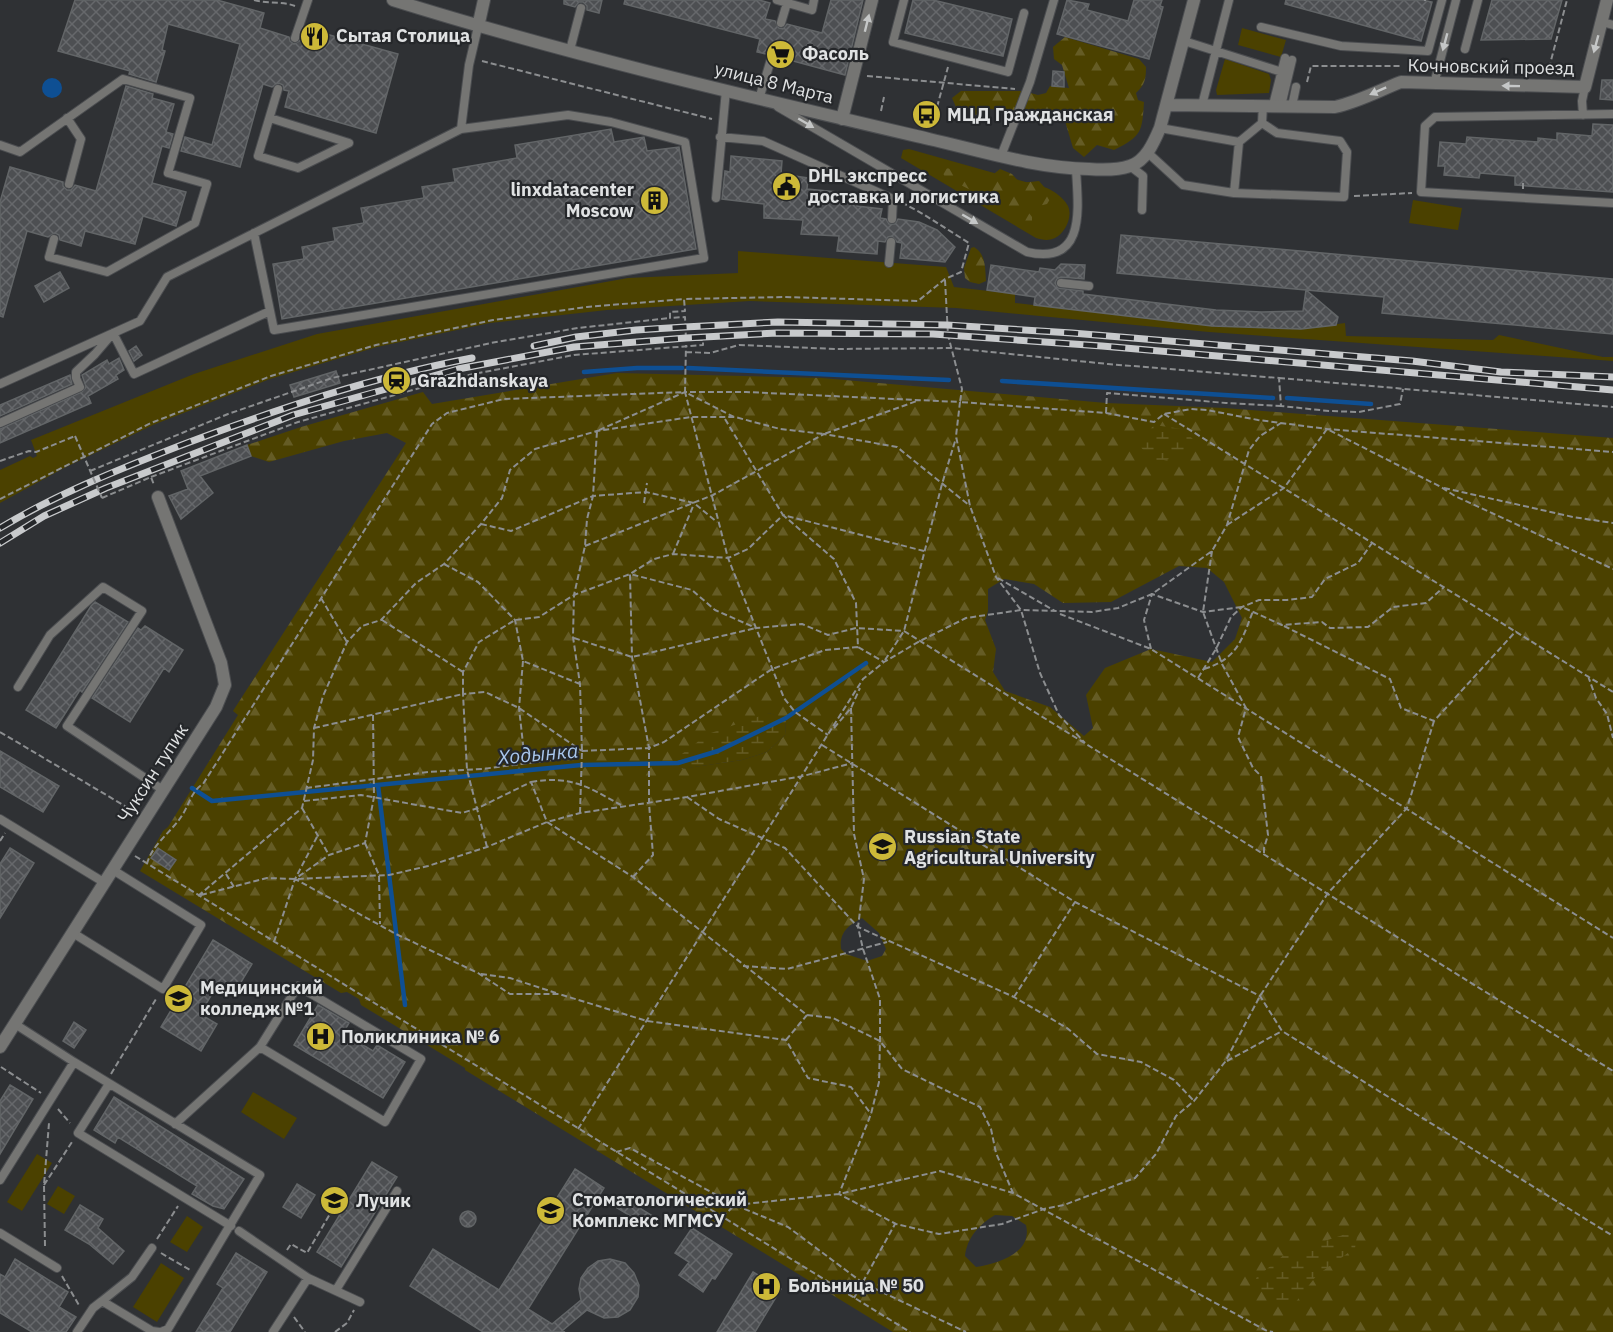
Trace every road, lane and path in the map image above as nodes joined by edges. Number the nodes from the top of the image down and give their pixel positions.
1 (254, 0) edge
2 (393, 0) edge
3 (484, 0) edge
4 (777, 0) edge
5 (814, 0) edge
6 (872, 0) edge
7 (904, 0) edge
8 (1054, 0) edge
9 (1194, 0) edge
10 (1229, 0) edge
11 (1442, 0) edge
12 (1456, 0) edge
13 (1478, 0) edge
14 (1567, 0) edge
15 (1607, 0) edge
16 (787, 3) junction
17 (306, 4) edge
18 (581, 8) dead end
19 (1024, 13) dead end
20 (782, 23) dead end
21 (1607, 24) edge
22 (478, 27) junction
23 (1261, 27) dead end
24 (295, 38) dead end
25 (1184, 41) junction
26 (1465, 49) dead end
27 (570, 50) junction
28 (1216, 50) junction
29 (772, 56) dead end
30 (471, 58) junction
31 (1400, 66) dead end
32 (1549, 68) dead end
33 (1282, 72) junction
34 (947, 73) dead end
35 (867, 76) dead end
36 (943, 83) junction
37 (1434, 84) junction
38 (1296, 87) dead end
39 (1306, 87) dead end
40 (1585, 87) junction
41 (278, 88) dead end
42 (1027, 89) junction
43 (726, 90) junction
44 (884, 97) dead end
45 (764, 100) junction
46 (1167, 105) junction
47 (1202, 105) junction
48 (1277, 106) junction
49 (937, 107) dead end
50 (881, 111) dead end
51 (1613, 114) edge
52 (1583, 115) junction
53 (67, 118) junction
54 (270, 118) junction
55 (842, 119) junction
56 (722, 121) junction
57 (1262, 123) junction
58 (1160, 128) junction
59 (461, 129) junction
60 (720, 137) junction
61 (1239, 142) junction
62 (0, 145) edge
63 (1147, 153) junction
64 (1001, 156) junction
65 (1130, 166) junction
66 (1076, 169) junction
67 (69, 184) dead end
68 (1420, 192) junction
69 (1234, 193) junction
70 (1344, 197) junction
71 (716, 198) dead end
72 (893, 199) junction
73 (1613, 203) edge
74 (1142, 210) dead end
75 (892, 219) dead end
76 (254, 233) junction
77 (54, 239) dead end
78 (891, 242) dead end
79 (889, 263) dead end
80 (945, 279) junction
81 (1061, 283) dead end
82 (1089, 286) dead end
83 (684, 299) junction
84 (270, 311) junction
85 (670, 318) junction
86 (112, 333) junction
87 (686, 345) junction
88 (952, 348) junction
89 (686, 352) junction
90 (1279, 378) junction
91 (0, 384) edge
92 (1403, 388) junction
93 (685, 392) junction
94 (918, 400) junction
95 (960, 402) junction
96 (1281, 406) junction
97 (1613, 407) edge
98 (1106, 413) junction
99 (1164, 414) junction
100 (691, 417) junction
101 (735, 417) junction
102 (724, 418) junction
103 (0, 423) edge
104 (1281, 423) junction
105 (1327, 429) junction
106 (597, 431) junction
107 (824, 434) junction
108 (956, 435) junction
109 (1613, 452) edge
110 (0, 461) edge
111 (1245, 464) junction
112 (90, 471) junction
113 (756, 471) junction
114 (647, 483) dead end
115 (942, 484) junction
116 (1441, 487) junction
117 (1284, 488) junction
118 (646, 492) junction
119 (712, 495) junction
120 (158, 496) dead end
121 (593, 496) junction
122 (0, 499) edge
123 (644, 503) dead end
124 (694, 503) junction
125 (970, 506) junction
126 (783, 515) junction
127 (718, 522) junction
128 (1613, 523) edge
129 (481, 524) junction
130 (1227, 525) junction
131 (1372, 543) junction
132 (585, 546) junction
133 (924, 551) junction
134 (1212, 552) junction
135 (673, 554) junction
136 (728, 558) junction
137 (444, 564) junction
138 (1613, 569) edge
139 (630, 574) junction
140 (996, 577) junction
141 (1444, 587) junction
142 (1152, 594) junction
143 (574, 595) junction
144 (321, 598) junction
145 (1242, 607) junction
146 (1021, 610) junction
147 (1253, 611) junction
148 (1057, 612) junction
149 (1203, 612) junction
150 (381, 620) junction
151 (515, 620) junction
152 (1282, 625) junction
153 (756, 628) junction
154 (856, 628) junction
155 (903, 631) junction
156 (1516, 631) junction
157 (573, 637) junction
158 (920, 641) junction
159 (347, 642) junction
160 (858, 647) junction
161 (1216, 649) junction
162 (1151, 650) junction
163 (632, 657) junction
164 (524, 661) junction
165 (884, 662) junction
166 (1222, 664) junction
167 (772, 669) junction
168 (1204, 669) junction
169 (463, 672) junction
170 (1588, 676) junction
171 (1198, 678) junction
172 (863, 679) junction
173 (580, 684) junction
174 (18, 687) dead end
175 (1613, 692) edge
176 (463, 694) junction
177 (519, 708) junction
178 (851, 708) junction
179 (1246, 708) junction
180 (373, 715) junction
181 (1434, 721) junction
182 (314, 728) junction
183 (0, 732) edge
184 (828, 735) junction
185 (1613, 738) edge
186 (822, 745) junction
187 (1087, 745) junction
188 (649, 748) junction
189 (582, 751) junction
190 (853, 763) junction
191 (525, 764) junction
192 (467, 770) junction
193 (802, 776) junction
194 (374, 780) junction
195 (531, 782) junction
196 (581, 783) junction
197 (306, 788) junction
198 (163, 790) junction
199 (374, 797) junction
200 (687, 797) junction
201 (304, 801) junction
202 (649, 803) junction
203 (623, 807) junction
204 (302, 808) junction
205 (478, 808) junction
206 (1407, 808) junction
207 (580, 813) junction
208 (0, 819) edge
209 (145, 819) junction
210 (547, 822) junction
211 (318, 835) junction
212 (762, 839) junction
213 (364, 843) junction
214 (487, 847) junction
215 (328, 855) junction
216 (1264, 855) junction
217 (113, 870) junction
218 (225, 873) junction
219 (379, 875) junction
220 (633, 877) junction
221 (295, 879) junction
222 (105, 883) junction
223 (234, 887) junction
224 (1328, 893) junction
225 (198, 896) junction
226 (1075, 902) junction
227 (380, 925) junction
228 (858, 927) junction
229 (73, 933) junction
230 (702, 933) junction
231 (1613, 938) edge
232 (273, 942) junction
233 (888, 942) junction
234 (863, 950) junction
235 (743, 966) junction
236 (478, 973) junction
237 (162, 989) junction
238 (559, 994) junction
239 (1260, 996) junction
240 (1014, 997) junction
241 (807, 1015) junction
242 (647, 1021) junction
243 (15, 1024) junction
244 (1282, 1031) junction
245 (786, 1040) junction
246 (880, 1041) junction
247 (0, 1047) edge
248 (260, 1047) junction
249 (74, 1062) junction
250 (1225, 1062) junction
251 (1613, 1071) edge
252 (110, 1075) dead end
253 (109, 1084) junction
254 (51, 1100) junction
255 (1194, 1101) junction
256 (871, 1114) junction
257 (175, 1124) junction
258 (578, 1129) junction
259 (78, 1133) junction
260 (616, 1152) junction
261 (0, 1180) edge
262 (44, 1185) junction
263 (397, 1191) dead end
264 (1013, 1193) junction
265 (838, 1194) junction
266 (184, 1197) junction
267 (735, 1205) junction
268 (345, 1207) dead end
269 (1044, 1209) junction
270 (722, 1217) junction
271 (896, 1224) junction
272 (231, 1226) junction
273 (239, 1231) dead end
274 (0, 1233) edge
275 (1613, 1236) edge
276 (152, 1248) junction
277 (288, 1248) dead end
278 (45, 1260) junction
279 (57, 1268) joint
280 (200, 1276) junction
281 (308, 1278) junction
282 (862, 1283) junction
283 (336, 1290) junction
284 (854, 1298) junction
285 (102, 1301) junction
286 (359, 1301) joint
287 (288, 1309) junction
288 (86, 1317) junction
289 (77, 1332) edge
290 (160, 1332) edge
291 (273, 1332) edge
292 (305, 1332) edge
293 (335, 1332) edge
294 (910, 1332) edge
295 (966, 1332) edge
296 (1273, 1332) edge

1 - 17 path
2 - 22 street, улица 8 Марта
3 - 22 street
4 - 16 lane
5 - 16 lane
55 -> 6 street
7 - 19 lane
8 - 42 lane
9 - 25 street
10 - 28 lane
11 - 23 lane
12 -> 37 lane
13 - 26 lane
14 - 32 path
15 - 21 street, Кочновский проезд
16 - 20 lane
17 - 24 lane
18 - 27 lane
21 -> 40 street, Кочновский проезд
22 - 27 street, улица 8 Марта
22 - 30 lane
25 - 28 lane
25 - 46 street
27 - 43 street, улица 8 Марта
28 - 33 lane
28 - 47 lane
29 - 45 lane
30 - 56 path
30 - 59 lane
31 - 39 path
33 - 48 lane
33 - 48 lane
34 - 36 path
35 - 36 path
36 - 42 path
36 - 49 path
40 -> 37 street, Кочновский проезд
37 -> 48 street, Кочновский проезд
38 - 48 lane
40 - 52 lane
41 - 54 lane
42 - 64 lane
43 - 45 street, улица 8 Марта
43 - 56 lane
44 - 50 path
45 - 55 street, улица 8 Марта
45 -> 66 lane
46 - 47 street, Кочновский проезд
46 - 58 street
47 - 48 street, Кочновский проезд
48 - 57 lane
51 - 52 lane
52 - 68 lane
53 - 62 lane
53 - 67 lane
53 - 77 lane
54 - 54 lane
55 - 64 street, улица 8 Марта
56 - 60 lane
57 - 61 lane
57 - 70 lane
58 - 61 lane
58 - 63 street
59 - 76 lane
59 - 84 lane
60 - 71 lane
60 - 72 lane
61 - 69 lane
63 - 65 street
63 - 69 lane
64 - 66 street, улица 8 Марта
65 - 66 street, улица 8 Марта
65 - 74 lane
68 - 70 path
68 - 73 lane
69 - 70 lane
72 - 75 lane
72 - 80 path
76 - 84 lane
76 - 86 lane
78 - 79 lane
80 - 83 path
80 - 88 path
81 - 82 lane
83 - 85 path
83 - 122 path
84 - 86 lane
85 - 87 path
85 - 112 path
86 - 91 lane
86 - 103 lane
87 - 89 path
87 - 112 path, bridge
88 - 89 path
88 - 90 path
88 - 95 path
89 - 93 path
90 - 92 path
90 - 96 path
92 - 96 path
92 - 97 path
93 - 94 path
93 - 100 path
93 - 101 path
93 - 106 path
93 - 144 path
94 - 95 path
94 - 107 path
95 - 98 path
95 - 108 path
96 - 98 path
98 - 99 path
99 - 104 path
99 - 111 path
100 - 102 path
100 - 106 path
100 - 119 path
101 - 102 path
101 - 107 path
102 - 113 path
104 - 105 path
104 - 111 path
105 - 109 path
105 - 116 path
105 - 117 path
106 - 121 path
106 - 129 path
107 - 113 path
107 - 115 path
108 - 115 path
108 - 125 path
110 - 112 path, bridge
111 - 117 path
111 - 130 path
113 - 119 path
113 - 126 path
114 - 118 path
115 - 125 path
115 - 133 path
116 - 128 path
116 - 138 path
117 - 130 path
117 - 131 path
118 - 121 path
118 - 123 path
118 - 124 path
119 - 124 path
119 - 127 path
120 - 198 street, Чуксин тупик
121 - 129 path
121 - 132 path
124 - 127 path
124 - 132 path
124 - 135 path
125 - 140 path
126 - 133 path
126 - 136 path
126 - 154 path
127 - 136 path
129 - 137 path
130 - 134 path
131 - 141 path
131 - 145 path
132 - 143 path
133 - 155 path
134 - 142 path
134 - 149 path
135 - 136 path
135 - 139 path
136 - 153 path
137 - 150 path
137 - 151 path
139 - 143 path
139 - 153 path
139 - 163 path
140 - 146 path
140 - 148 path
141 - 152 path
141 - 156 path
142 - 148 path
142 - 149 path
142 - 162 path
143 - 151 path
143 - 157 path
144 - 159 path
144 - 225 path
145 - 147 path
145 - 149 path
145 - 161 path
146 - 148 path
146 - 158 path
146 - 187 path
147 - 152 path
147 - 166 path
148 - 162 path
149 - 161 path
150 - 159 path
150 - 169 path
151 - 164 path
151 - 169 path
152 - 181 path
153 - 154 path
153 - 163 path
153 - 167 path
154 - 155 path
154 - 160 path
155 - 158 path
155 - 165 path
156 - 170 path
156 - 181 path
157 - 163 path
157 - 173 path
158 - 165 path
158 - 187 path
159 - 182 path
160 - 165 path
160 - 167 path
161 - 166 path
161 - 168 path
162 - 171 path
163 - 188 path
164 - 173 path
164 - 177 path
165 - 172 path
166 - 168 path
166 - 179 path
167 - 184 path
167 - 188 path
168 - 171 path
169 - 176 path
170 - 175 path
170 - 185 path
171 - 179 path
172 - 178 path
172 - 184 path
173 - 189 path
174 - 198 lane
176 - 177 path
176 - 180 path
176 - 192 path
177 - 189 path
177 - 191 path
178 - 184 path
178 - 190 path
179 - 206 path
179 - 216 path
180 - 182 path
180 - 194 path
181 - 206 path
182 - 197 path
183 - 209 path
184 - 186 path
186 - 190 path
186 - 193 path
187 - 216 path
188 - 189 path
188 - 202 path
189 - 191 path
189 - 196 path
190 - 193 path
190 - 226 path
190 - 228 path
191 - 192 path
192 - 194 path
192 - 205 path
193 - 200 path
193 - 212 path
194 - 197 path
194 - 199 path
195 - 196 path
195 - 205 path
195 - 210 path
196 - 203 path
196 - 207 path
197 - 201 path
198 - 209 street, Чуксин тупик
199 - 201 path
199 - 205 path
199 - 213 path
200 - 202 path
200 - 212 path
201 - 204 path
202 - 203 path
202 - 220 path
203 - 207 path
204 - 211 path
204 - 218 path
205 - 214 path
206 - 224 path
206 - 231 path
207 - 210 path
208 - 222 lane
209 - 217 street, Чуксин тупик
210 - 214 path
210 - 220 path
211 - 215 path
211 - 221 path
212 - 228 path
212 - 230 path
213 - 215 path
213 - 219 path
214 - 219 path
215 - 221 path
216 - 224 path
217 - 222 street, Чуксин тупик
217 - 237 lane
218 - 223 path
218 - 225 path
219 - 221 path
219 - 227 path
220 - 230 path
221 - 223 path
221 - 227 path
221 - 232 path
222 - 229 street, Чуксин тупик
223 - 225 path
224 - 239 path
224 - 251 path
225 - 232 path
226 - 239 path
226 - 240 path
227 - 236 path
228 - 233 path
228 - 234 path
229 - 237 lane
229 - 243 street, Чуксин тупик
230 - 235 path
230 - 242 path
232 - 258 path
233 - 234 path
233 - 240 path
234 - 235 path
234 - 246 path
235 - 241 path
236 - 238 path
236 - 238 path
237 - 252 path
238 - 242 path
239 - 244 path
239 - 250 path
240 - 255 path
241 - 245 path
241 - 246 path
242 - 245 path
242 - 258 path
243 - 247 street, Чуксин тупик
243 - 249 lane
244 - 250 path
244 - 275 path
245 - 256 path
246 - 256 path
246 - 264 path
248 - 248 lane
248 - 257 lane
249 - 253 lane
249 - 254 lane
250 - 255 path
253 - 257 lane
253 - 259 lane
254 - 261 lane
254 - 262 path
255 - 269 path
256 - 265 path
257 - 272 lane
258 - 260 path
259 - 262 path
259 - 266 lane
260 - 267 path
260 - 270 path
262 - 278 path
263 - 283 lane
264 - 265 path
264 - 269 path
265 - 267 path
265 - 271 path
266 - 272 lane
266 - 276 path
267 - 270 path
267 - 282 path
268 - 277 path
269 - 271 path
269 - 296 path
270 - 284 path
271 - 282 path
272 - 280 lane
273 - 281 lane
274 - 278 lane
276 - 280 path
276 - 285 lane
278 - 279 lane
279 - 288 path
280 - 290 lane
281 - 283 lane
281 - 287 lane
282 - 284 path
282 - 295 path
283 - 286 lane
284 - 294 path
285 - 288 lane
285 - 290 lane
286 - 293 path
287 - 291 lane
287 - 292 path
288 - 289 lane

